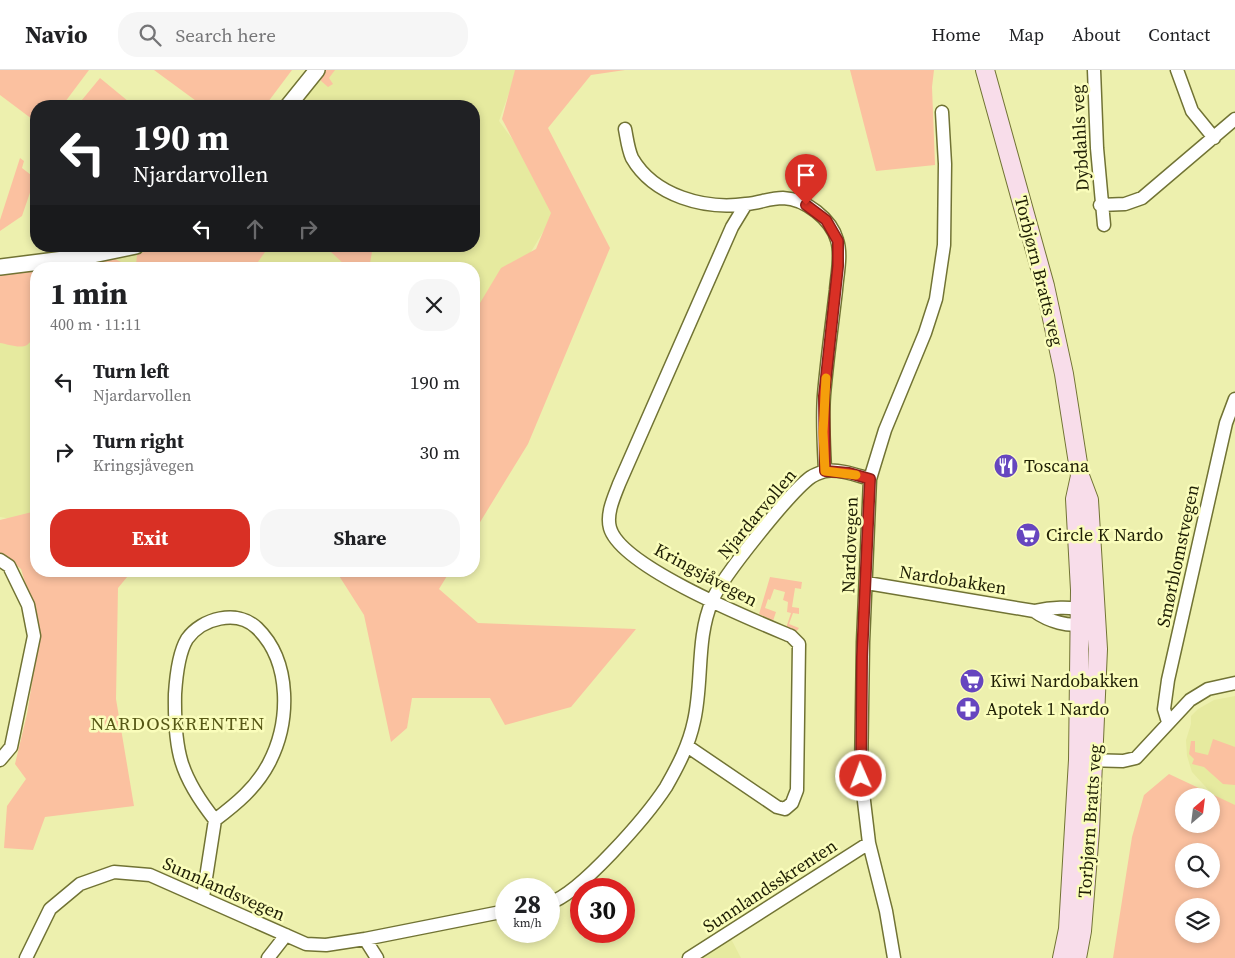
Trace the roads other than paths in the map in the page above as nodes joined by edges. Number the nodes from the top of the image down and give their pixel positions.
1 (317, 70) edge
2 (985, 70) edge
3 (1094, 70) edge
4 (1177, 70) edge
5 (293, 100) edge
6 (942, 112) dead end
7 (1235, 119) edge
8 (625, 129) dead end
9 (1214, 138) junction
10 (746, 204) junction
11 (1100, 205) junction
12 (1104, 225) dead end
13 (107, 252) edge
14 (40, 262) edge
15 (30, 263) edge
16 (0, 267) edge
17 (1235, 399) edge
18 (825, 471) junction
19 (1080, 476) junction
20 (870, 479) junction
21 (0, 560) edge
22 (867, 583) junction
23 (712, 601) junction
24 (1080, 617) junction
25 (1097, 619) junction
26 (1235, 683) edge
27 (1168, 722) junction
28 (687, 746) junction
29 (0, 760) edge
30 (1086, 760) junction
31 (215, 820) junction
32 (869, 843) junction
33 (203, 898) junction
34 (560, 898) edge
35 (495, 913) edge
36 (286, 936) junction
37 (365, 939) junction
38 (26, 958) edge
39 (268, 958) edge
40 (377, 958) edge
41 (689, 958) edge
42 (894, 958) edge
43 (1062, 958) edge
44 (1077, 958) edge

1 - 5 street
2 - 19 main road, Torbjørn Bratts veg
3 - 11 street, Dybdahls veg
4 - 9 street
6 - 20 street, Nardovegen
7 - 9 street, Dybdahls veg
8 - 10 street
9 - 11 street, Dybdahls veg
10 - 18 street
10 - 23 street, Kringsjåvegen
11 - 12 street, Dybdahls veg
13 - 14 street
15 - 16 street
17 - 27 street, Smørblomstvegen
18 - 20 street, Njardarvollen
18 - 23 street, Njardarvollen
19 - 24 main road, Torbjørn Bratts veg
19 - 25 main road, Torbjørn Bratts veg
20 - 22 street, Nardovegen
21 - 29 street
22 - 24 street, Nardobakken
22 - 32 street, Nardovegen
23 - 28 street, Njardarvollen
23 - 28 street, Kringsjåvegen
24 - 25 street, Nardobakken
24 - 30 main road, Torbjørn Bratts veg
25 - 30 main road, Torbjørn Bratts veg
26 - 27 street
27 - 30 street
28 - 34 street, Njardarvollen
30 - 43 main road, Torbjørn Bratts veg
30 - 44 main road, Torbjørn Bratts veg
31 - 31 street
31 - 33 street
32 - 41 street, Sunnlandsskrenten
32 - 42 street, Nardovegen
33 - 36 street, Sunnlandsvegen
33 - 38 street, Sunnlandsvegen
35 - 37 street
36 - 37 street, Sunnlandsvegen
36 - 39 street
37 - 40 street

